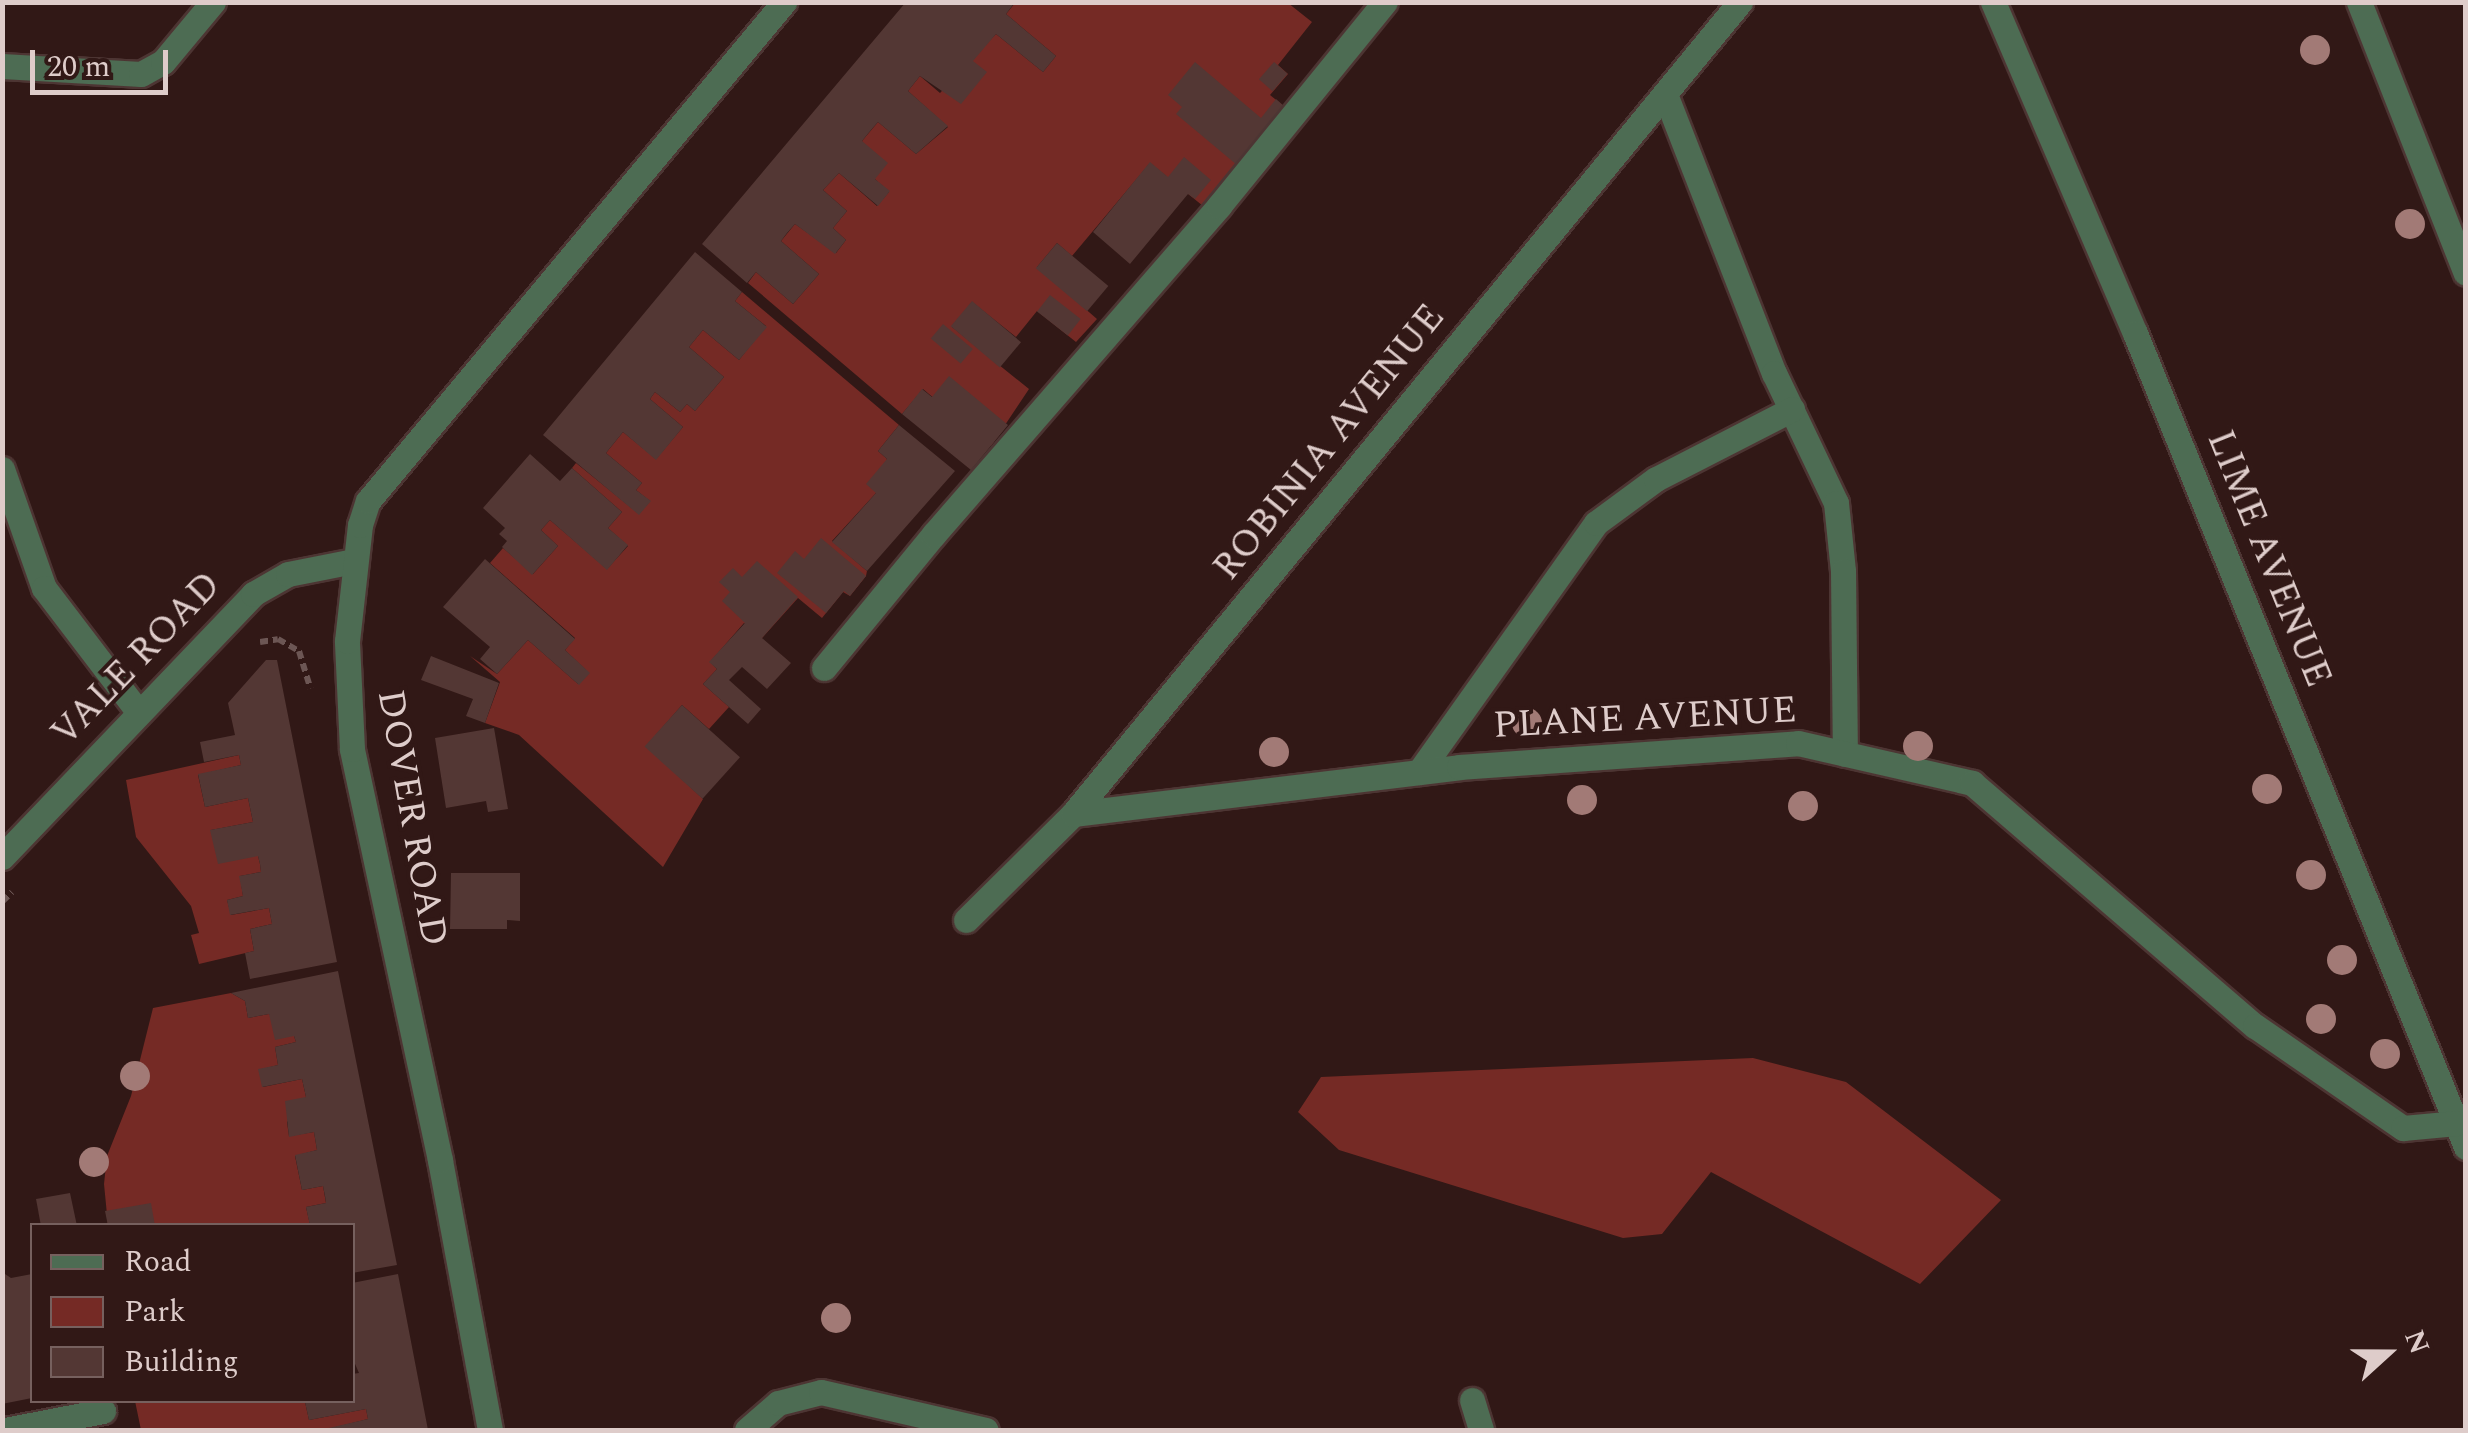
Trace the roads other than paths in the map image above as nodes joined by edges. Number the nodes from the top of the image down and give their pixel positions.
1 (213, 2) edge
2 (784, 2) edge
3 (1385, 2) edge
4 (1740, 2) edge
5 (1994, 2) edge
6 (2359, 2) edge
7 (2, 66) edge
8 (1665, 94) junction
9 (2466, 273) edge
10 (1792, 409) junction
11 (2, 469) edge
12 (354, 561) junction
13 (824, 668) dead end
14 (137, 710) junction
15 (1845, 754) junction
16 (1419, 772) junction
17 (1073, 814) junction
18 (2, 856) edge
19 (966, 920) dead end
20 (2461, 1135) edge
21 (1472, 1400) dead end
22 (103, 1414) edge
23 (4, 1430) edge
24 (490, 1430) edge
25 (747, 1430) edge
26 (986, 1430) edge
27 (1481, 1430) edge

1 - 7 street
2 - 12 street, DOVER ROAD
3 - 13 street
4 - 8 street, ROBINIA AVENUE
5 - 20 street, LIME AVENUE
6 - 9 street
8 - 10 street
8 - 17 street, ROBINIA AVENUE
10 - 15 street
10 - 16 street
11 - 14 street
12 - 14 street, VALE ROAD
12 - 24 street, DOVER ROAD
14 - 18 street, VALE ROAD
15 - 16 street, PLANE AVENUE
15 - 20 street, PLANE AVENUE
16 - 17 street, PLANE AVENUE
17 - 19 street, ROBINIA AVENUE
21 - 27 street
22 - 23 street
25 - 26 street

